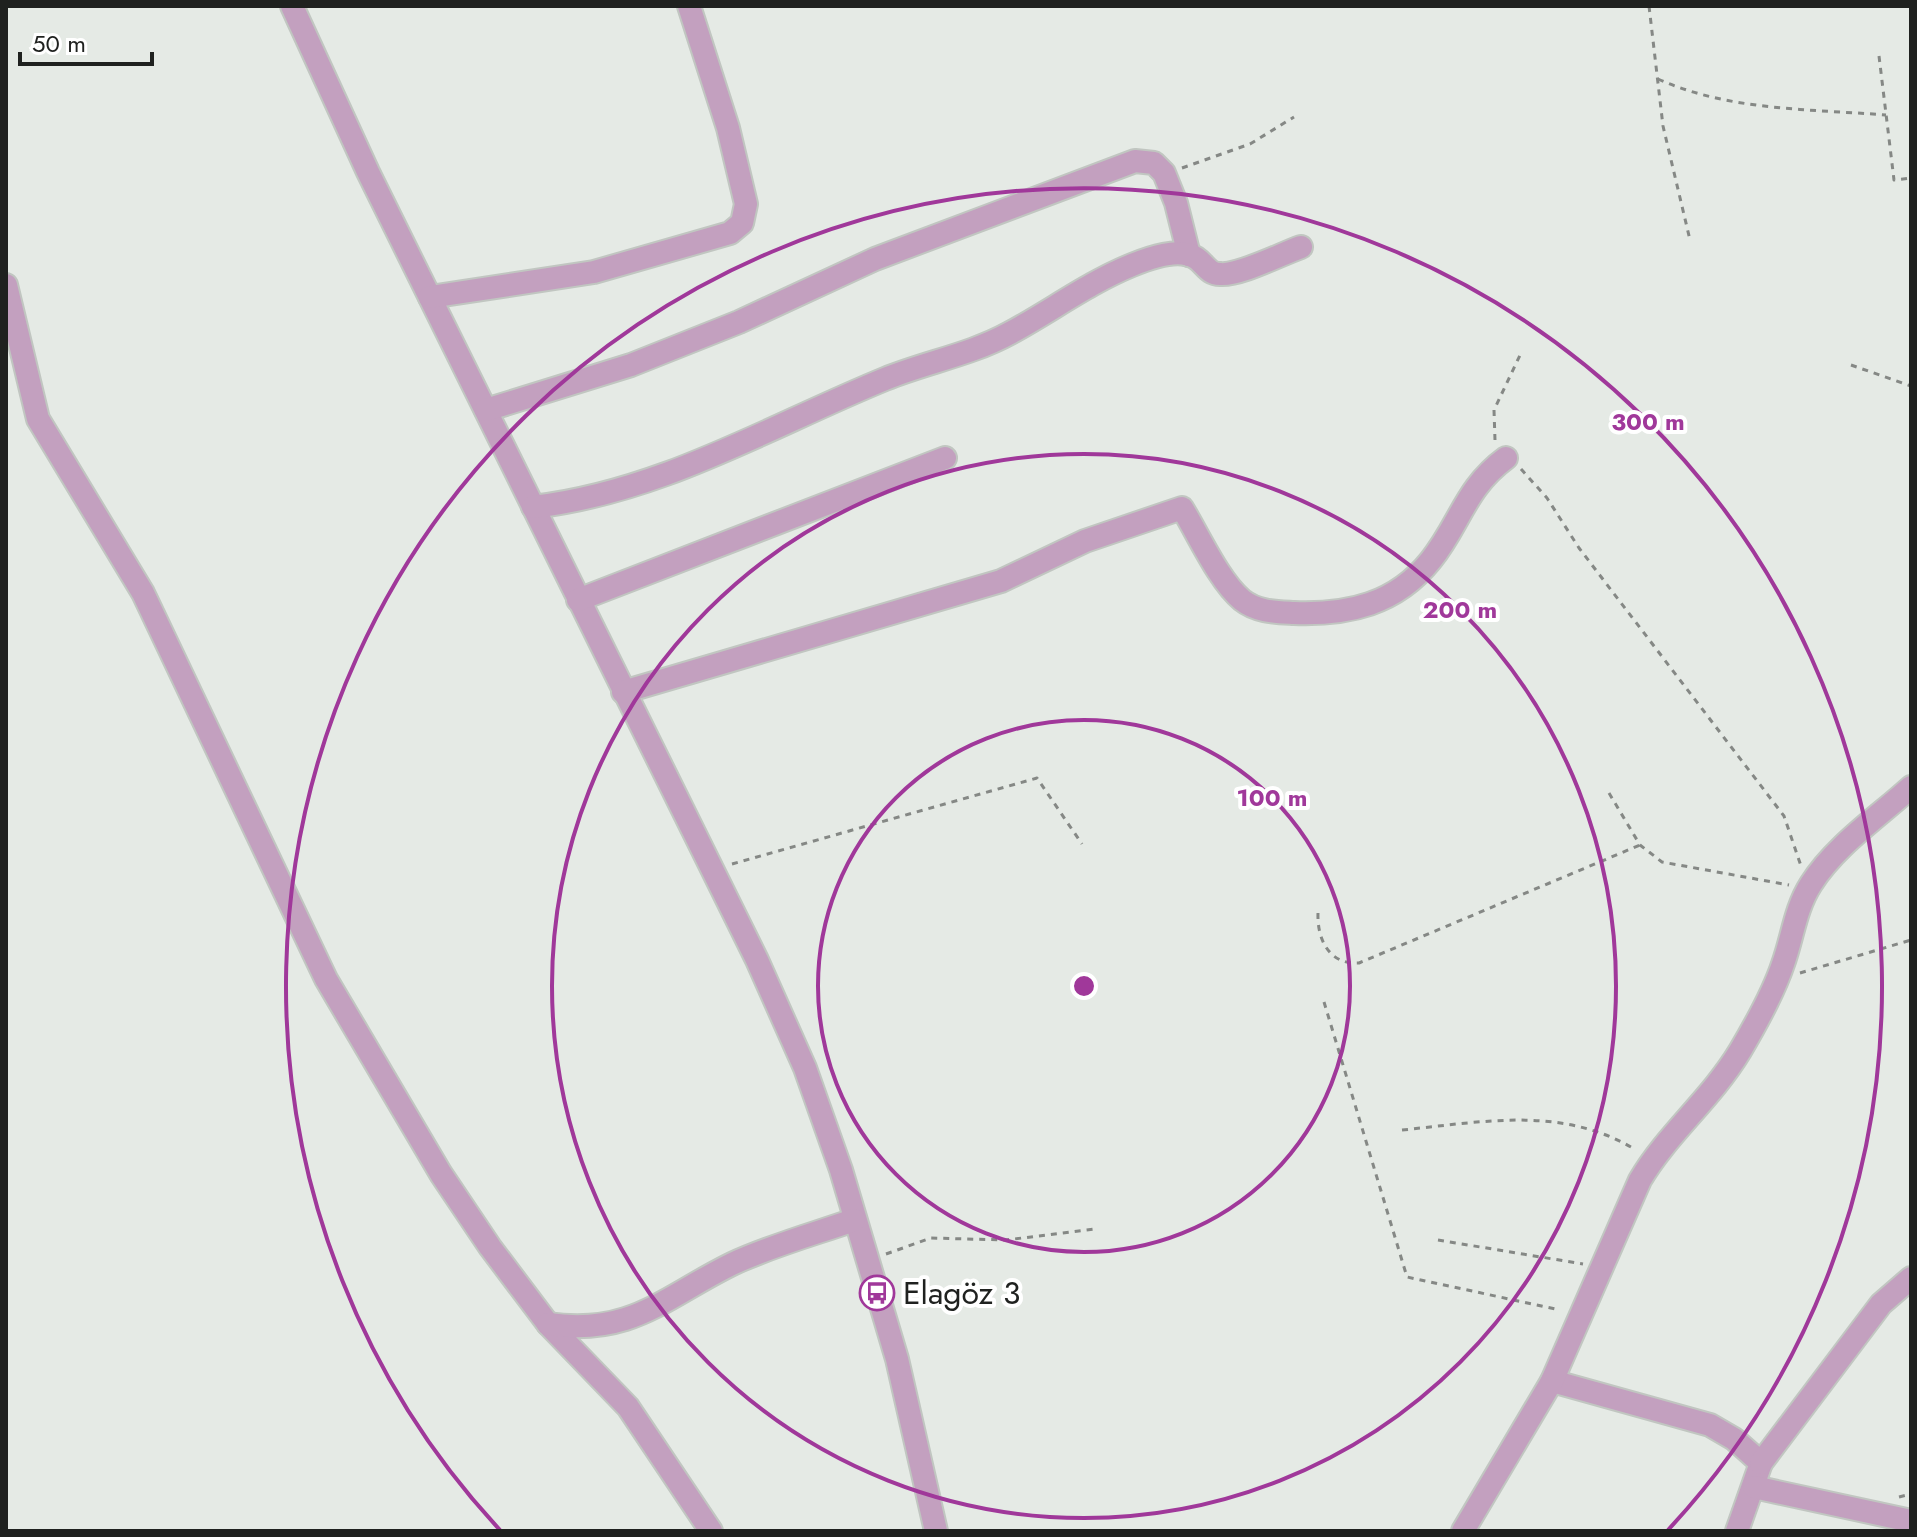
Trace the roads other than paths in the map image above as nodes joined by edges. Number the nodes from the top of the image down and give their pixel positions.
1 (292, 6) edge
2 (689, 6) edge
3 (1301, 247) dead end
4 (1189, 255) junction
5 (6, 285) edge
6 (430, 297) junction
7 (486, 410) junction
8 (945, 458) dead end
9 (1506, 458) road end
10 (533, 507) junction
11 (578, 600) junction
12 (623, 692) junction
13 (1911, 787) edge
14 (854, 1220) junction
15 (1911, 1278) edge
16 (548, 1324) junction
17 (1552, 1381) junction
18 (1761, 1463) junction
19 (1754, 1487) junction
20 (1911, 1521) edge
21 (711, 1531) edge
22 (936, 1531) edge
23 (1463, 1531) edge
24 (1737, 1531) edge

1 - 6 street
2 - 6 street
3 - 4 street
4 - 7 street
4 - 10 street
5 - 16 street
6 - 7 street
7 - 10 street
8 - 11 street
9 - 12 street
10 - 11 street
11 - 12 street
12 - 14 street
13 - 17 street
14 - 16 street
14 - 22 street
15 - 18 street
16 - 21 street
17 - 18 street
17 - 23 street
18 - 19 street
19 - 20 street
19 - 24 street

